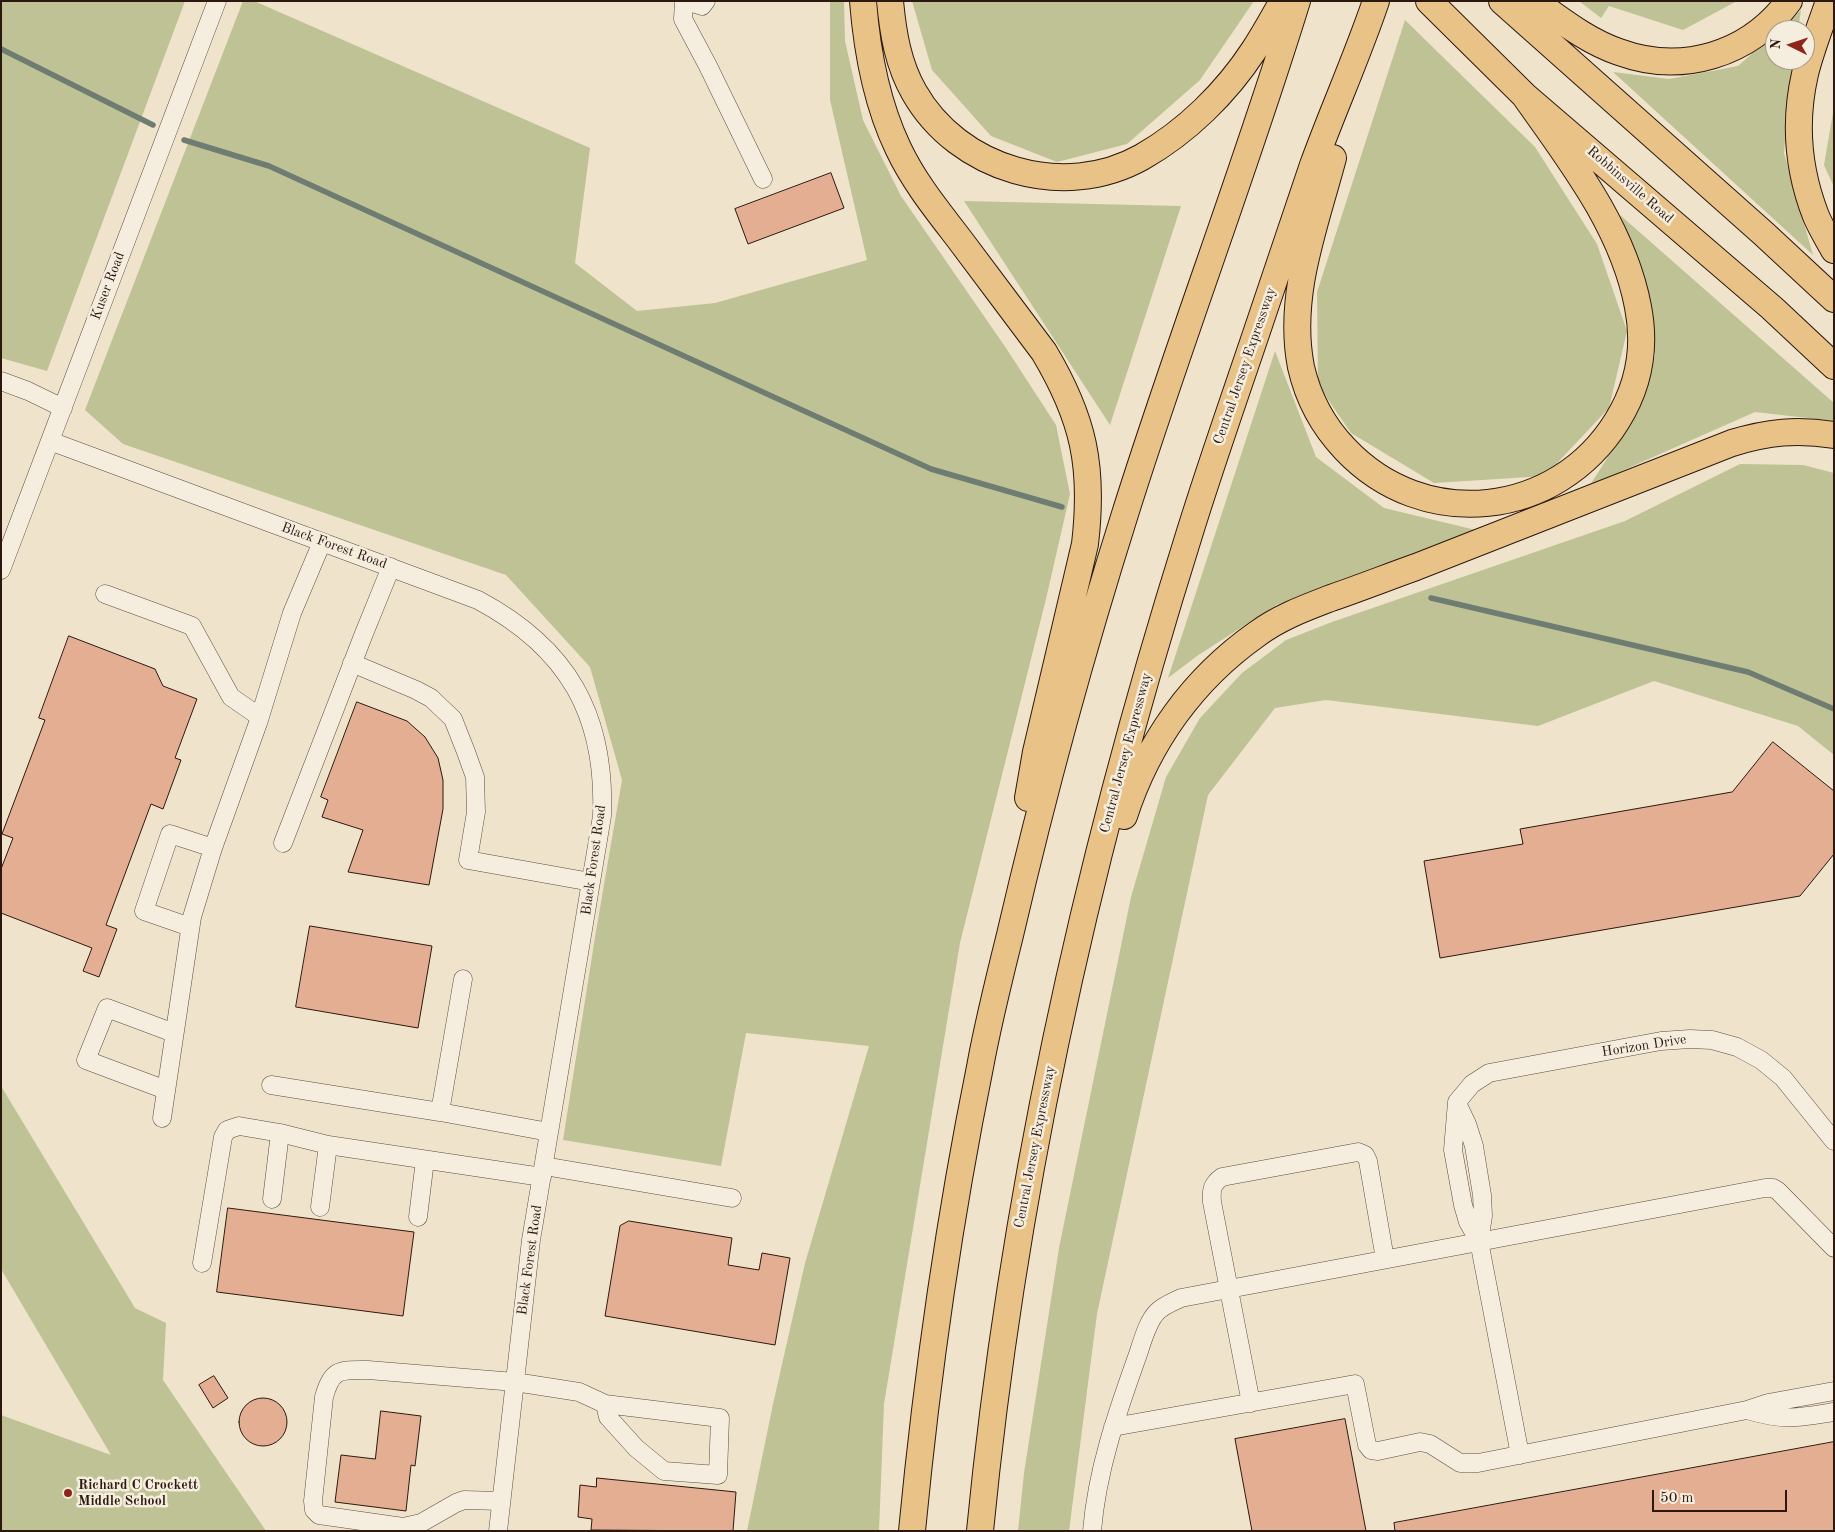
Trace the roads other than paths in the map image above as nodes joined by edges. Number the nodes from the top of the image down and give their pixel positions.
1 (217, 1) edge
2 (685, 1) edge
3 (706, 1) edge
4 (863, 1) edge
5 (890, 1) edge
6 (1283, 1) edge
7 (1297, 1) edge
8 (1429, 1) edge
9 (1502, 1) edge
10 (1534, 1) edge
11 (1789, 1) edge
12 (1829, 1) edge
13 (1372, 10) edge
14 (1524, 94) junction
15 (763, 179) dead end
16 (1834, 250) edge
17 (1834, 299) edge
18 (1834, 366) edge
19 (1, 381) edge
20 (62, 408) junction
21 (1834, 436) edge
22 (50, 441) junction
23 (322, 542) junction
24 (2, 565) edge
25 (391, 568) junction
26 (105, 594) dead end
27 (352, 663) junction
28 (260, 717) junction
29 (283, 843) dead end
30 (213, 848) junction
31 (591, 882) junction
32 (190, 927) junction
33 (463, 979) dead end
34 (174, 1033) junction
35 (980, 1065) junction
36 (1046, 1083) junction
37 (271, 1085) dead end
38 (166, 1090) junction
39 (440, 1112) junction
40 (162, 1118) dead end
41 (549, 1132) junction
42 (280, 1133) junction
43 (1834, 1141) edge
44 (328, 1145) junction
45 (425, 1160) junction
46 (543, 1172) junction
47 (732, 1198) dead end
48 (272, 1199) dead end
49 (320, 1207) dead end
50 (418, 1217) dead end
51 (1479, 1241) junction
52 (1834, 1248) edge
53 (1385, 1259) junction
54 (202, 1263) dead end
55 (1228, 1289) junction
56 (515, 1382) junction
57 (1834, 1391) edge
58 (1251, 1402) junction
59 (605, 1404) junction
60 (1747, 1410) junction
61 (1834, 1412) edge
62 (1113, 1427) junction
63 (1520, 1454) junction
64 (501, 1501) junction
65 (498, 1531) edge
66 (912, 1531) edge
67 (980, 1531) edge
68 (1092, 1531) edge

1 - 20 street, Kuser Road
2 - 3 street
2 - 15 street
4 - 35 highway
5 - 6 highway
7 - 35 highway
8 - 14 highway, Robbinsville Road
9 - 17 highway
10 - 11 highway
12 - 16 highway
13 - 14 highway
13 - 36 highway, Central Jersey Expressway
14 - 18 highway, Robbinsville Road
19 - 20 street
20 - 22 street, Kuser Road
21 - 36 highway
22 - 23 street, Black Forest Road
22 - 24 street, Kuser Road
23 - 25 street, Black Forest Road
23 - 28 street
25 - 27 street
25 - 31 street, Black Forest Road
26 - 28 street
27 - 29 street
27 - 31 street
28 - 30 street
30 - 32 street
30 - 32 street
31 - 41 street, Black Forest Road
32 - 34 street
33 - 39 street
34 - 38 street
34 - 38 street
35 - 66 highway
36 - 67 highway, Central Jersey Expressway
37 - 39 street
38 - 40 street
39 - 41 street
41 - 46 street, Black Forest Road
42 - 44 street
42 - 48 street
42 - 54 street
43 - 51 street, Horizon Drive
44 - 45 street
44 - 49 street
45 - 46 street
45 - 50 street
46 - 47 street
46 - 56 street, Black Forest Road
51 - 52 street
51 - 53 street
51 - 63 street
53 - 55 street
53 - 55 street
55 - 58 street
55 - 62 street
56 - 59 street
56 - 64 street, Black Forest Road
56 - 64 street
57 - 60 street
58 - 62 street
58 - 63 street
59 - 59 street
60 - 61 street
60 - 63 street
62 - 68 street
64 - 65 street, Black Forest Road

